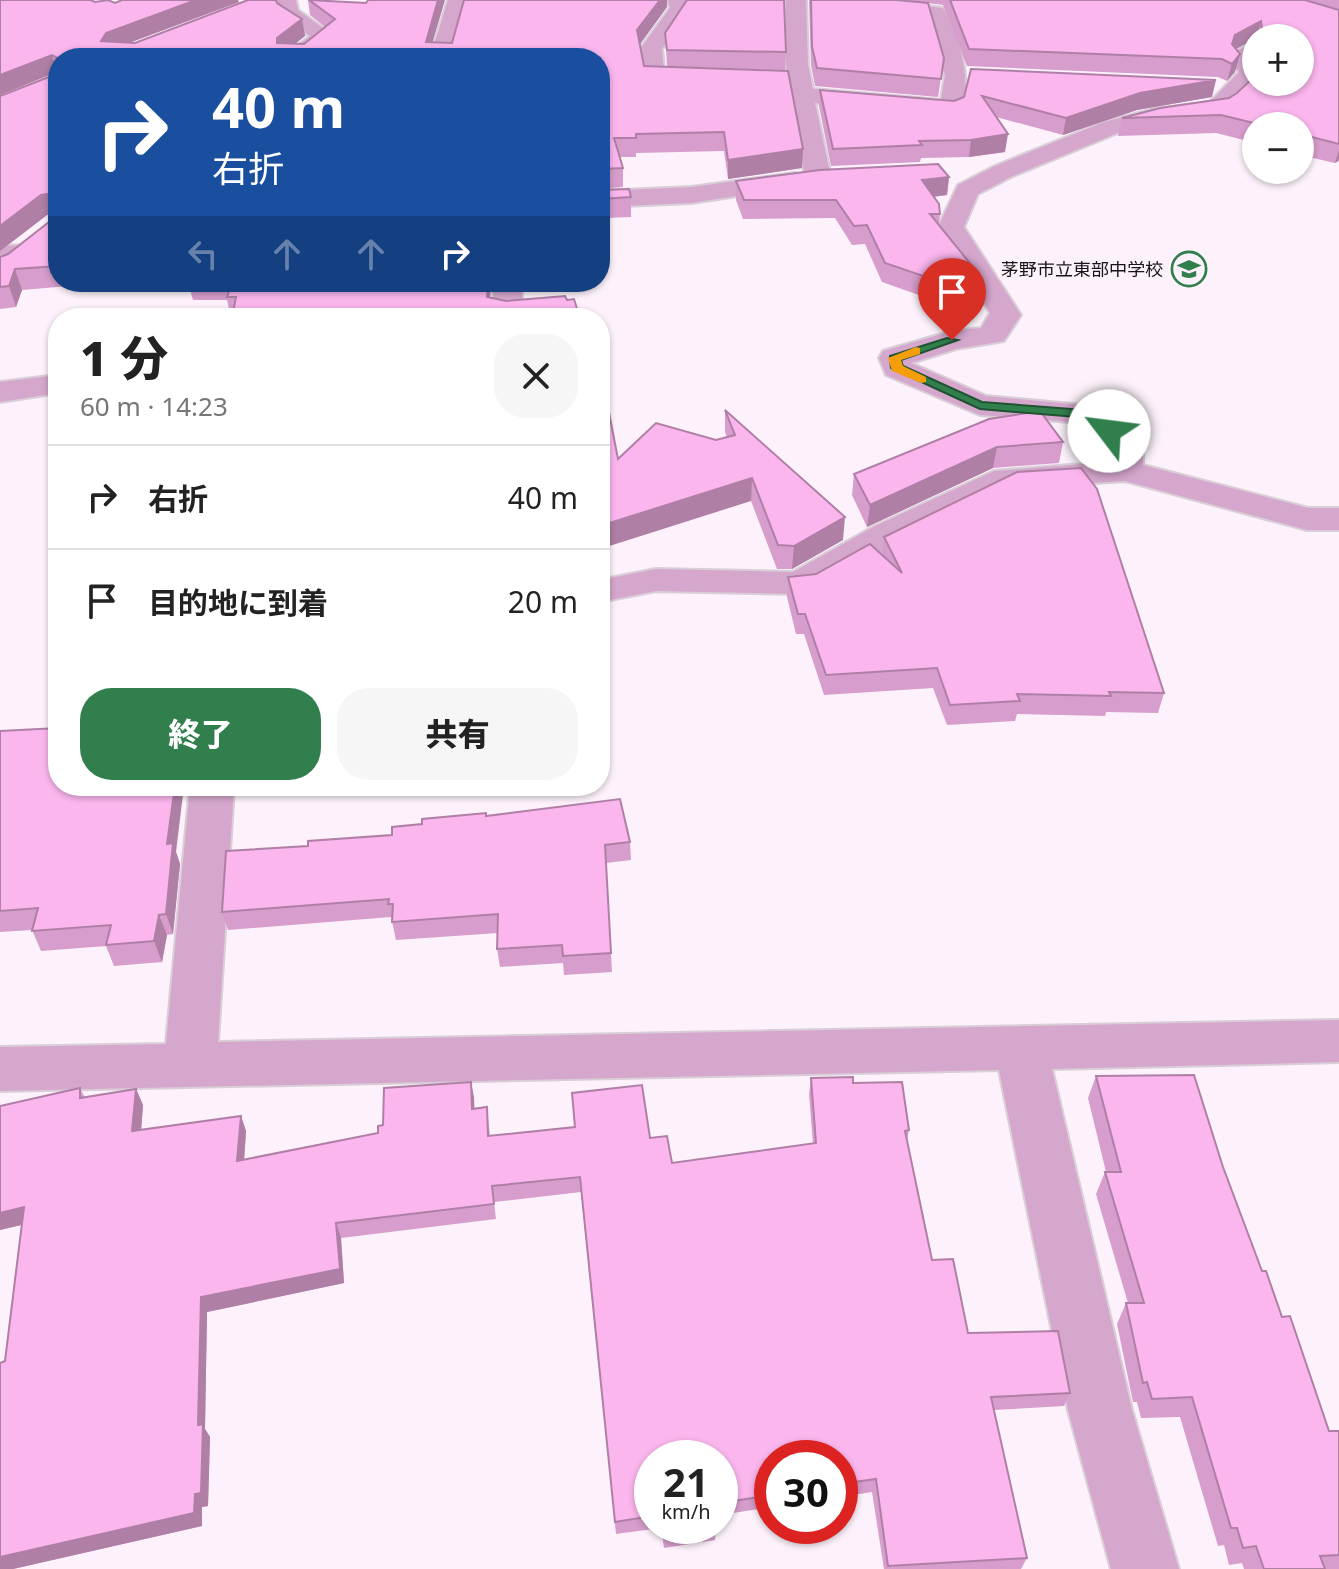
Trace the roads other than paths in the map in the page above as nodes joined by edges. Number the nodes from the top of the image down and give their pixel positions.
1 (286, 0) edge
2 (458, 0) edge
3 (678, 0) edge
4 (796, 0) edge
5 (826, 0) edge
6 (307, 48) edge
7 (442, 48) edge
8 (727, 78) edge
9 (771, 79) edge
10 (1242, 82) edge
11 (802, 87) junction
12 (1205, 87) edge
13 (1236, 88) junction
14 (1069, 145) junction
15 (950, 171) dead end
16 (848, 175) edge
17 (818, 177) junction
18 (610, 199) edge
19 (48, 230) edge
20 (48, 254) edge
21 (5, 260) edge
22 (48, 385) edge
23 (0, 392) edge
24 (1126, 471) junction
25 (1339, 519) edge
26 (610, 589) edge
27 (211, 796) edge
28 (1339, 1041) edge
29 (1021, 1048) junction
30 (190, 1065) junction
31 (0, 1069) edge
32 (1145, 1569) edge

1 - 6 street
2 - 7 street
3 - 8 street
4 - 11 street
5 - 11 street
9 - 11 street
10 - 13 street
11 - 17 street
12 - 13 street
13 - 14 street
14 - 15 street
14 - 24 street
16 - 17 street
17 - 18 street
19 - 21 street
20 - 21 street
22 - 23 street
24 - 25 street
24 - 26 street
27 - 30 street
28 - 29 street
29 - 30 street
29 - 32 street
30 - 31 street

